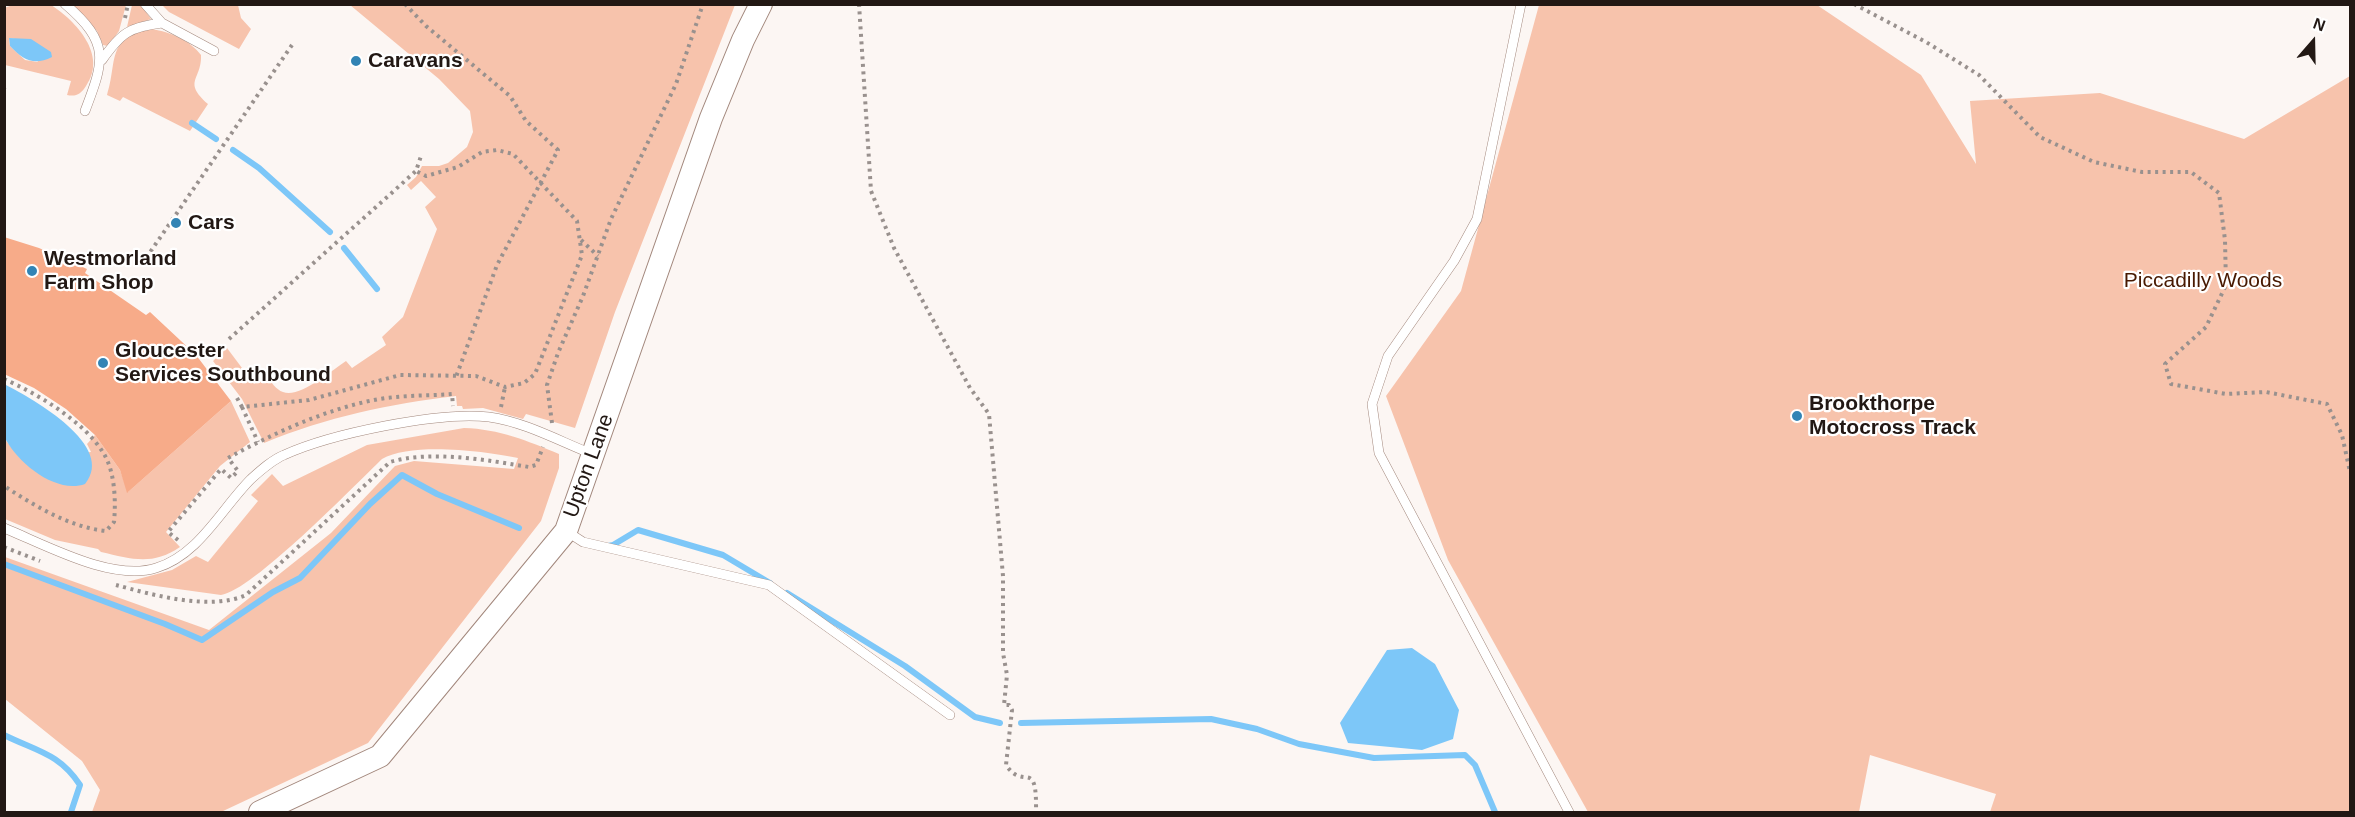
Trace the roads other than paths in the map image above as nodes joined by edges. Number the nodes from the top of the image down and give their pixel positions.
1 (65, 4) edge
2 (145, 4) edge
3 (761, 4) edge
4 (1521, 4) edge
5 (162, 22) junction
6 (214, 51) dead end
7 (102, 60) junction
8 (85, 111) dead end
9 (594, 455) junction
10 (4, 528) edge
11 (566, 531) junction
12 (950, 715) dead end
13 (260, 813) edge
14 (1569, 813) edge

1 - 7 lane
2 - 5 lane
3 - 9 street, Upton Lane
4 - 14 lane
5 - 6 lane
5 - 7 lane
7 - 8 lane
9 - 10 lane
9 - 11 street, Upton Lane
11 - 12 lane
11 - 13 street, Upton Lane

